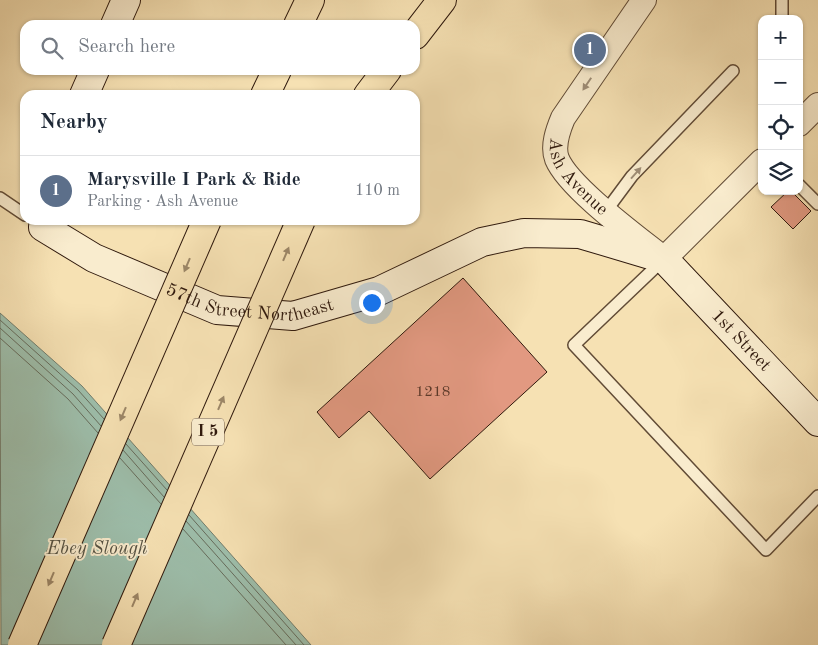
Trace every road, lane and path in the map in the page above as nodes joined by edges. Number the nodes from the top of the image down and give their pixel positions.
1 (126, 0) edge
2 (310, 0) edge
3 (418, 0) edge
4 (442, 0) edge
5 (644, 0) edge
6 (773, 0) edge
7 (782, 12) edge
8 (117, 20) edge
9 (300, 20) edge
10 (407, 20) edge
11 (420, 29) edge
12 (733, 71) dead end
13 (93, 75) edge
14 (275, 75) edge
15 (377, 75) edge
16 (383, 75) edge
17 (86, 90) edge
18 (267, 90) edge
19 (369, 90) edge
20 (371, 90) edge
21 (818, 105) edge
22 (803, 120) edge
23 (758, 165) edge
24 (803, 189) edge
25 (0, 198) edge
26 (818, 204) edge
27 (20, 210) edge
28 (606, 211) junction
29 (44, 225) edge
30 (205, 225) edge
31 (298, 225) edge
32 (664, 259) junction
33 (818, 422) edge
34 (818, 496) edge
35 (22, 645) edge
36 (116, 645) edge

1 - 8 street
2 - 9 highway
3 - 10 highway
4 - 11 highway
5 -> 28 street, Ash Avenue
6 - 7 lane
28 -> 12 lane
13 - 17 street
14 - 18 highway
15 - 19 highway
16 - 20 highway
21 - 22 street
23 - 32 street
24 - 26 lane
25 - 27 lane
28 - 32 street, Ash Avenue
29 - 32 street, 57th Street Northeast
30 -> 35 highway, bridge
36 -> 31 highway, I 5, bridge
32 - 33 street, 1st Street
32 - 34 lane

